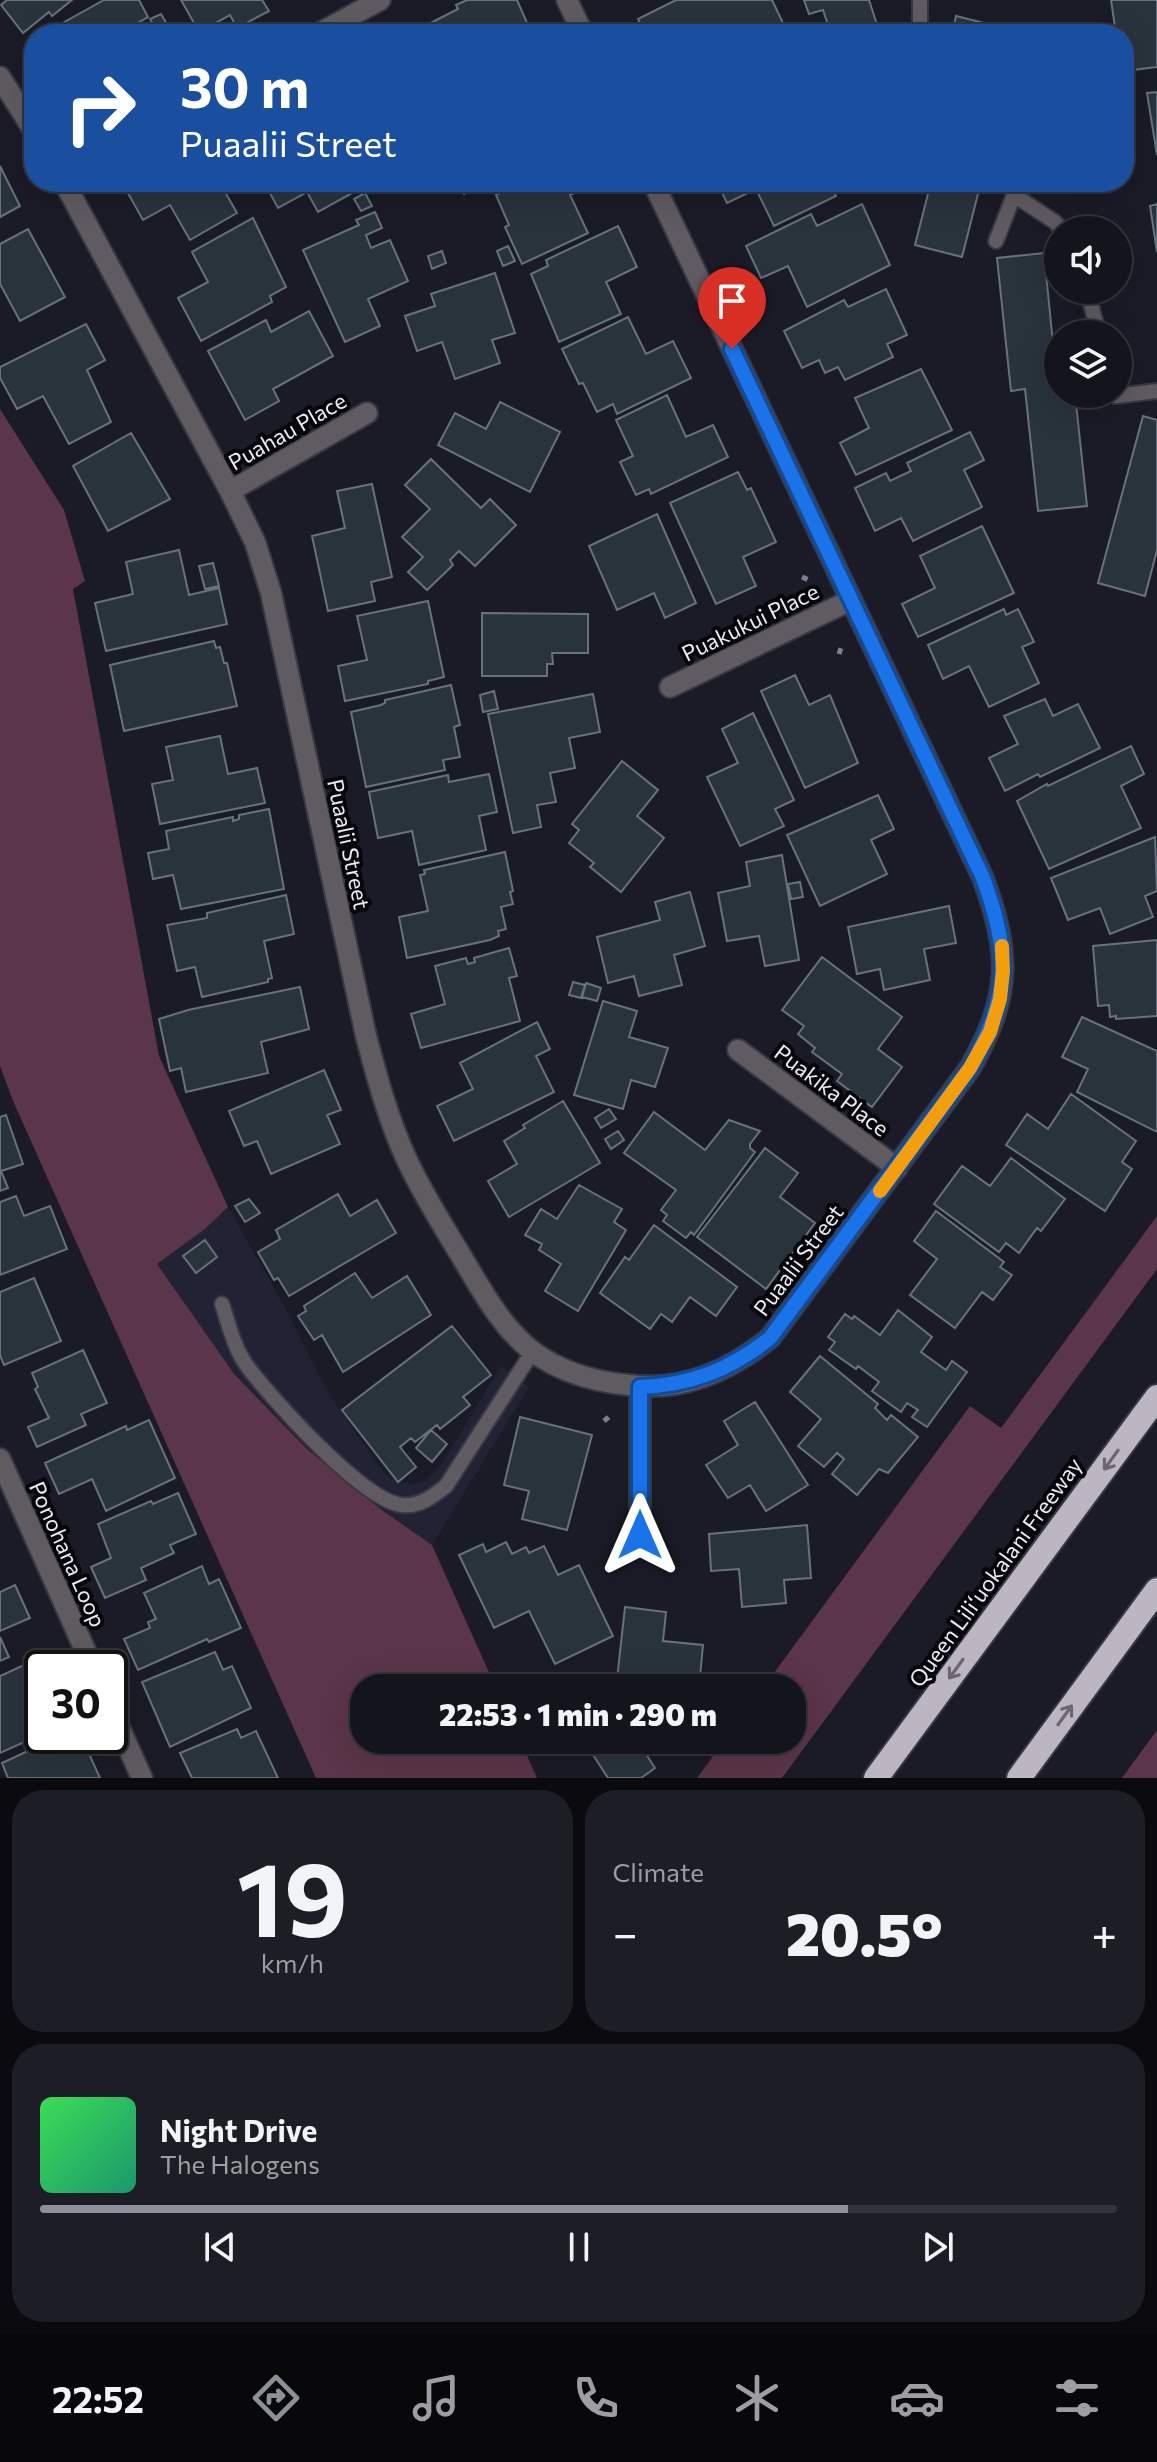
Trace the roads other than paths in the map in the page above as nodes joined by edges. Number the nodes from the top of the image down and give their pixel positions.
1 (380, 0) edge
2 (567, 0) edge
3 (920, 0) edge
4 (336, 24) edge
5 (578, 24) edge
6 (920, 24) edge
7 (0, 77) edge
8 (24, 115) edge
9 (69, 192) edge
10 (658, 192) edge
11 (1013, 192) edge
12 (1018, 192) edge
13 (1048, 216) edge
14 (996, 241) dead end
15 (1157, 391) edge
16 (1132, 394) edge
17 (367, 413) dead end
18 (230, 491) junction
19 (851, 600) junction
20 (670, 687) dead end
21 (738, 1050) dead end
22 (897, 1168) junction
23 (222, 1304) dead end
24 (533, 1351) junction
25 (640, 1387) junction
26 (1157, 1397) edge
27 (0, 1459) edge
28 (640, 1535) dead end
29 (1157, 1590) edge
30 (85, 1650) edge
31 (128, 1747) edge
32 (142, 1778) edge
33 (876, 1778) edge
34 (1019, 1778) edge

1 - 4 street
2 - 5 street
3 - 6 lane
7 - 8 street
9 - 18 street, Puaalii Street
10 - 19 street, Puaalii Street
11 - 14 lane
12 - 13 lane
15 - 16 lane
17 - 18 street, Puahau Place
18 - 24 street, Puaalii Street
19 - 20 street, Puakukui Place
19 - 22 street, Puaalii Street
21 - 22 street, Puakika Place
22 - 25 street, Puaalii Street
23 - 24 lane
24 - 25 street, Puaalii Street
25 - 28 street
26 -> 33 highway, Queen Liliʻuokalani Freeway
27 - 30 street, Ponohana Loop
34 -> 29 highway
31 - 32 street

